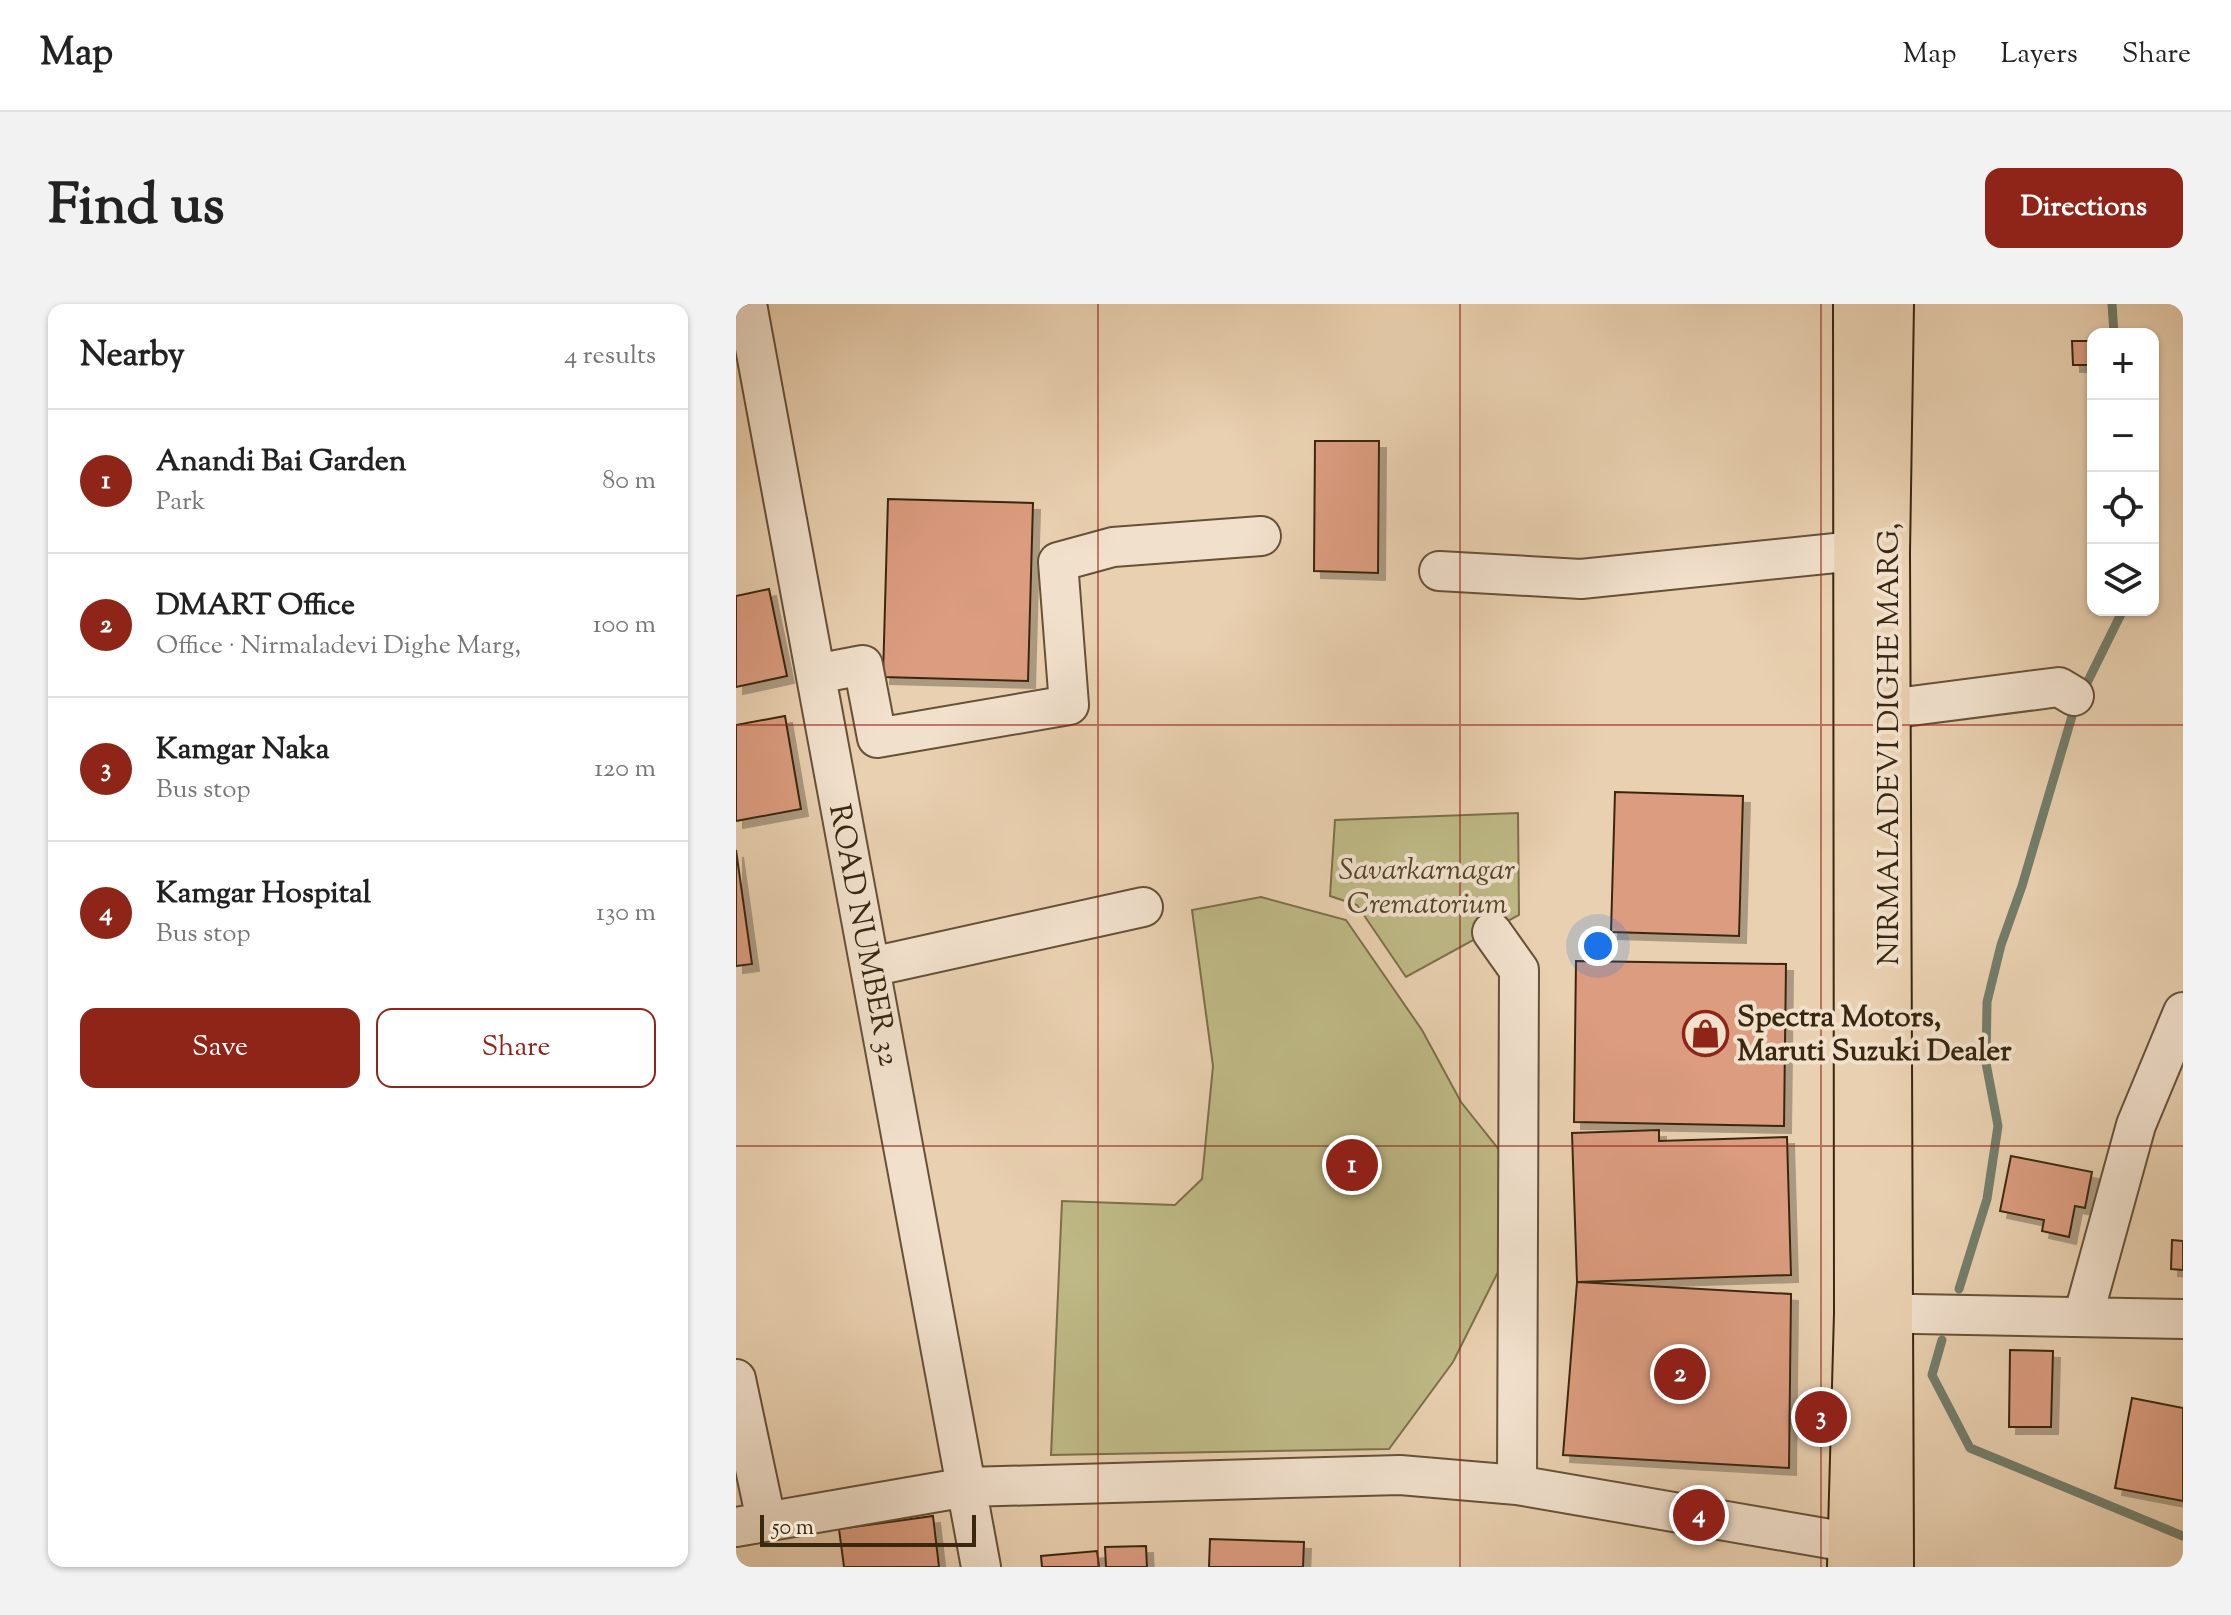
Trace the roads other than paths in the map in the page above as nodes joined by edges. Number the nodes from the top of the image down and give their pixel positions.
1 (747, 304) edge
2 (1856, 304) edge
3 (1891, 304) edge
4 (1261, 536) dead end
5 (1871, 552) junction
6 (1439, 571) dead end
7 (816, 674) junction
8 (2074, 696) dead end
9 (1888, 709) junction
10 (1143, 907) dead end
11 (1492, 932) dead end
12 (871, 967) junction
13 (2183, 1012) edge
14 (1873, 1313) junction
15 (2083, 1317) junction
16 (2183, 1319) edge
17 (736, 1379) edge
18 (1517, 1485) junction
19 (967, 1487) junction
20 (751, 1524) edge
21 (1852, 1555) edge
22 (1892, 1563) edge
23 (981, 1567) edge

1 - 7 street, ROAD NUMBER 32
2 - 5 main road, NIRMALADEVI DIGHE MARG,
3 - 5 main road, NIRMALADEVI DIGHE MARG,
4 - 7 street
5 - 6 street
5 - 9 main road, NIRMALADEVI DIGHE MARG,
5 - 14 main road, NIRMALADEVI DIGHE MARG,
7 - 12 street, ROAD NUMBER 32
8 - 9 street
9 - 14 main road, NIRMALADEVI DIGHE MARG,
10 - 12 street
11 - 18 street
12 - 19 street, ROAD NUMBER 32
13 - 15 street
14 - 15 street
14 - 21 main road, NIRMALADEVI DIGHE MARG,
14 - 22 main road, NIRMALADEVI DIGHE MARG,
15 - 16 street
17 - 20 street
18 - 19 street
18 - 21 street
19 - 20 street
19 - 23 street, ROAD NUMBER 32
21 - 22 street

